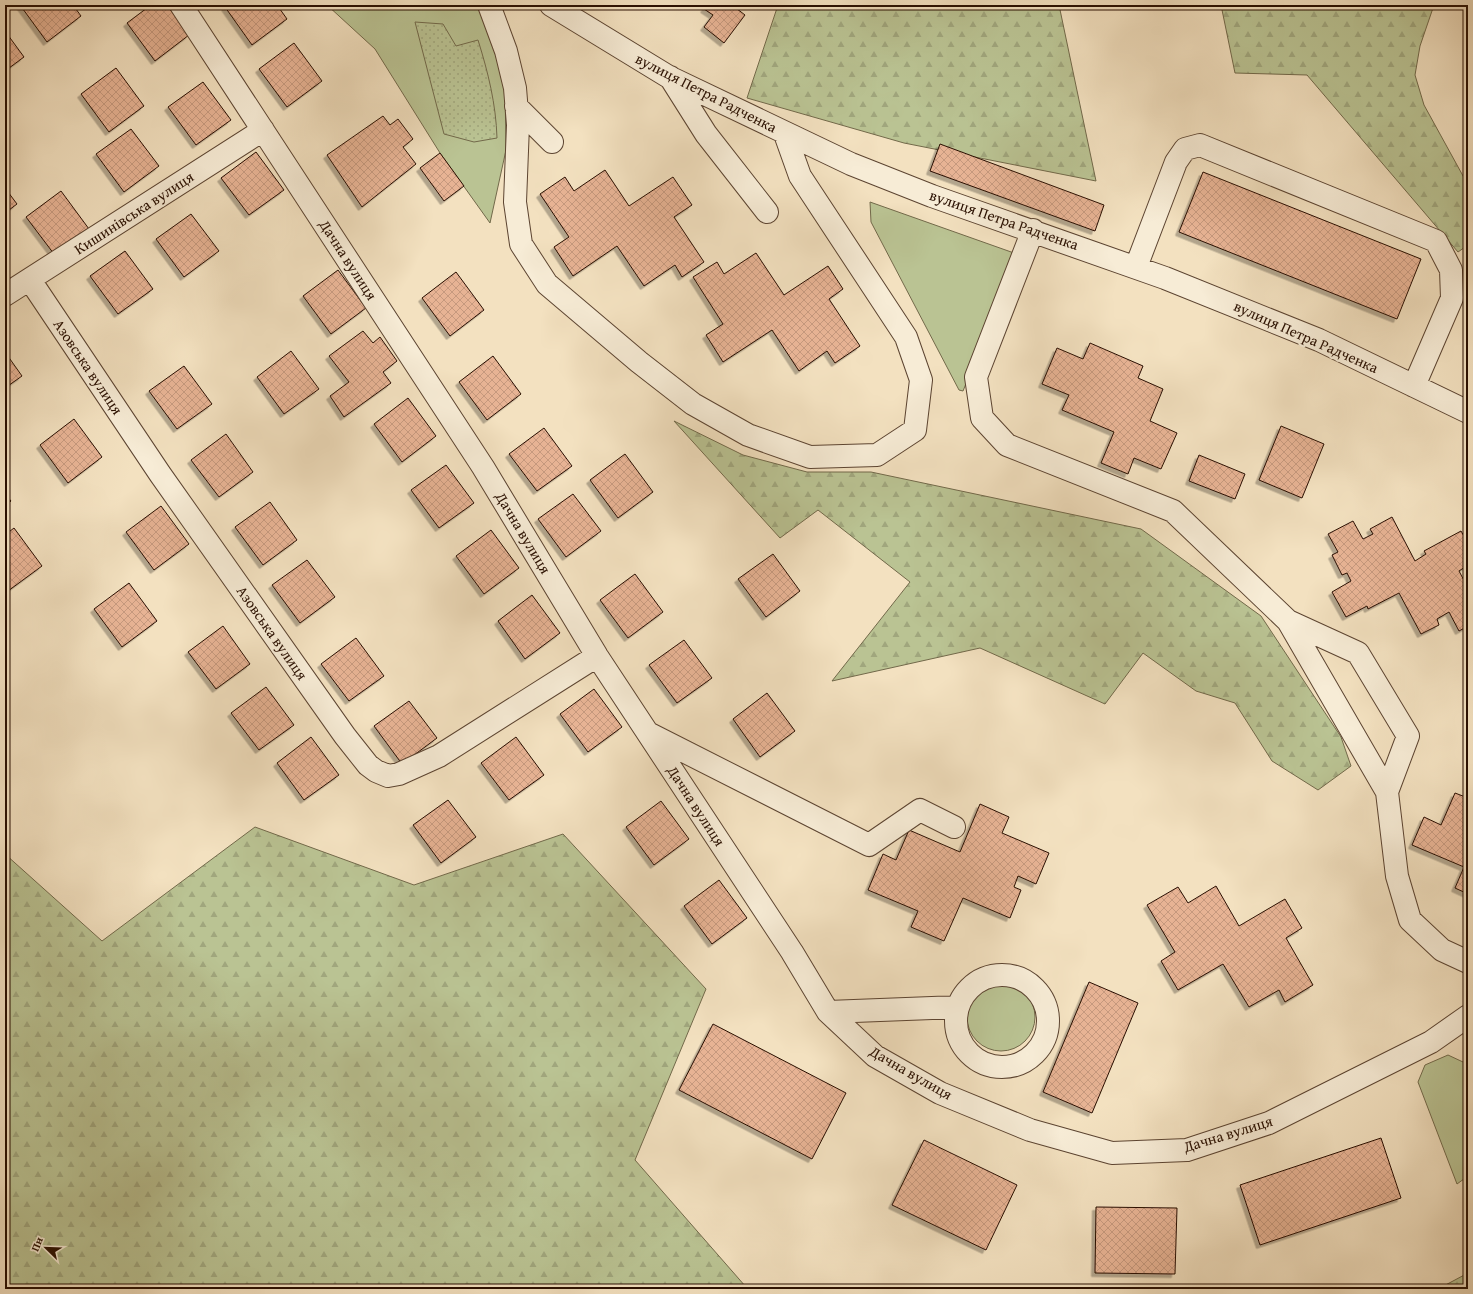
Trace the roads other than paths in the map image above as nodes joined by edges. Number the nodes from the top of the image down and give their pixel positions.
1 (181, 5) edge
2 (489, 5) edge
3 (551, 5) edge
4 (669, 77) junction
5 (516, 106) junction
6 (263, 130) junction
7 (785, 134) junction
8 (552, 142) dead end
9 (767, 212) dead end
10 (1033, 230) junction
11 (1136, 268) junction
12 (1468, 279) edge
13 (30, 280) junction
14 (5, 296) edge
15 (1452, 298) junction
16 (1414, 386) junction
17 (1468, 412) edge
18 (1288, 621) junction
19 (598, 656) junction
20 (649, 733) junction
21 (1387, 792) junction
22 (954, 827) dead end
23 (1468, 962) edge
24 (958, 1007) junction
25 (828, 1012) junction
26 (1468, 1016) edge

1 - 6 street, Дачна вулиця
2 - 5 street
3 - 4 street, вулиця Петра Радченка
4 - 7 street, вулиця Петра Радченка
4 - 9 street
5 - 7 street
5 - 8 street
6 - 13 street, Кишинівська вулиця
6 - 19 street, Дачна вулиця
7 - 10 street, вулиця Петра Радченка
10 - 11 street, вулиця Петра Радченка
10 - 18 street
11 - 15 street
11 - 16 street, вулиця Петра Радченка
12 - 15 street
13 - 14 street, Кишинівська вулиця
13 - 19 street, Азовська вулиця
15 - 16 street
16 - 17 street, вулиця Петра Радченка
18 - 21 street
18 - 21 street
19 - 20 street, Дачна вулиця
20 - 22 street
20 - 25 street, Дачна вулиця
21 - 23 street
24 - 24 street
24 - 25 street
25 - 26 street, Дачна вулиця

